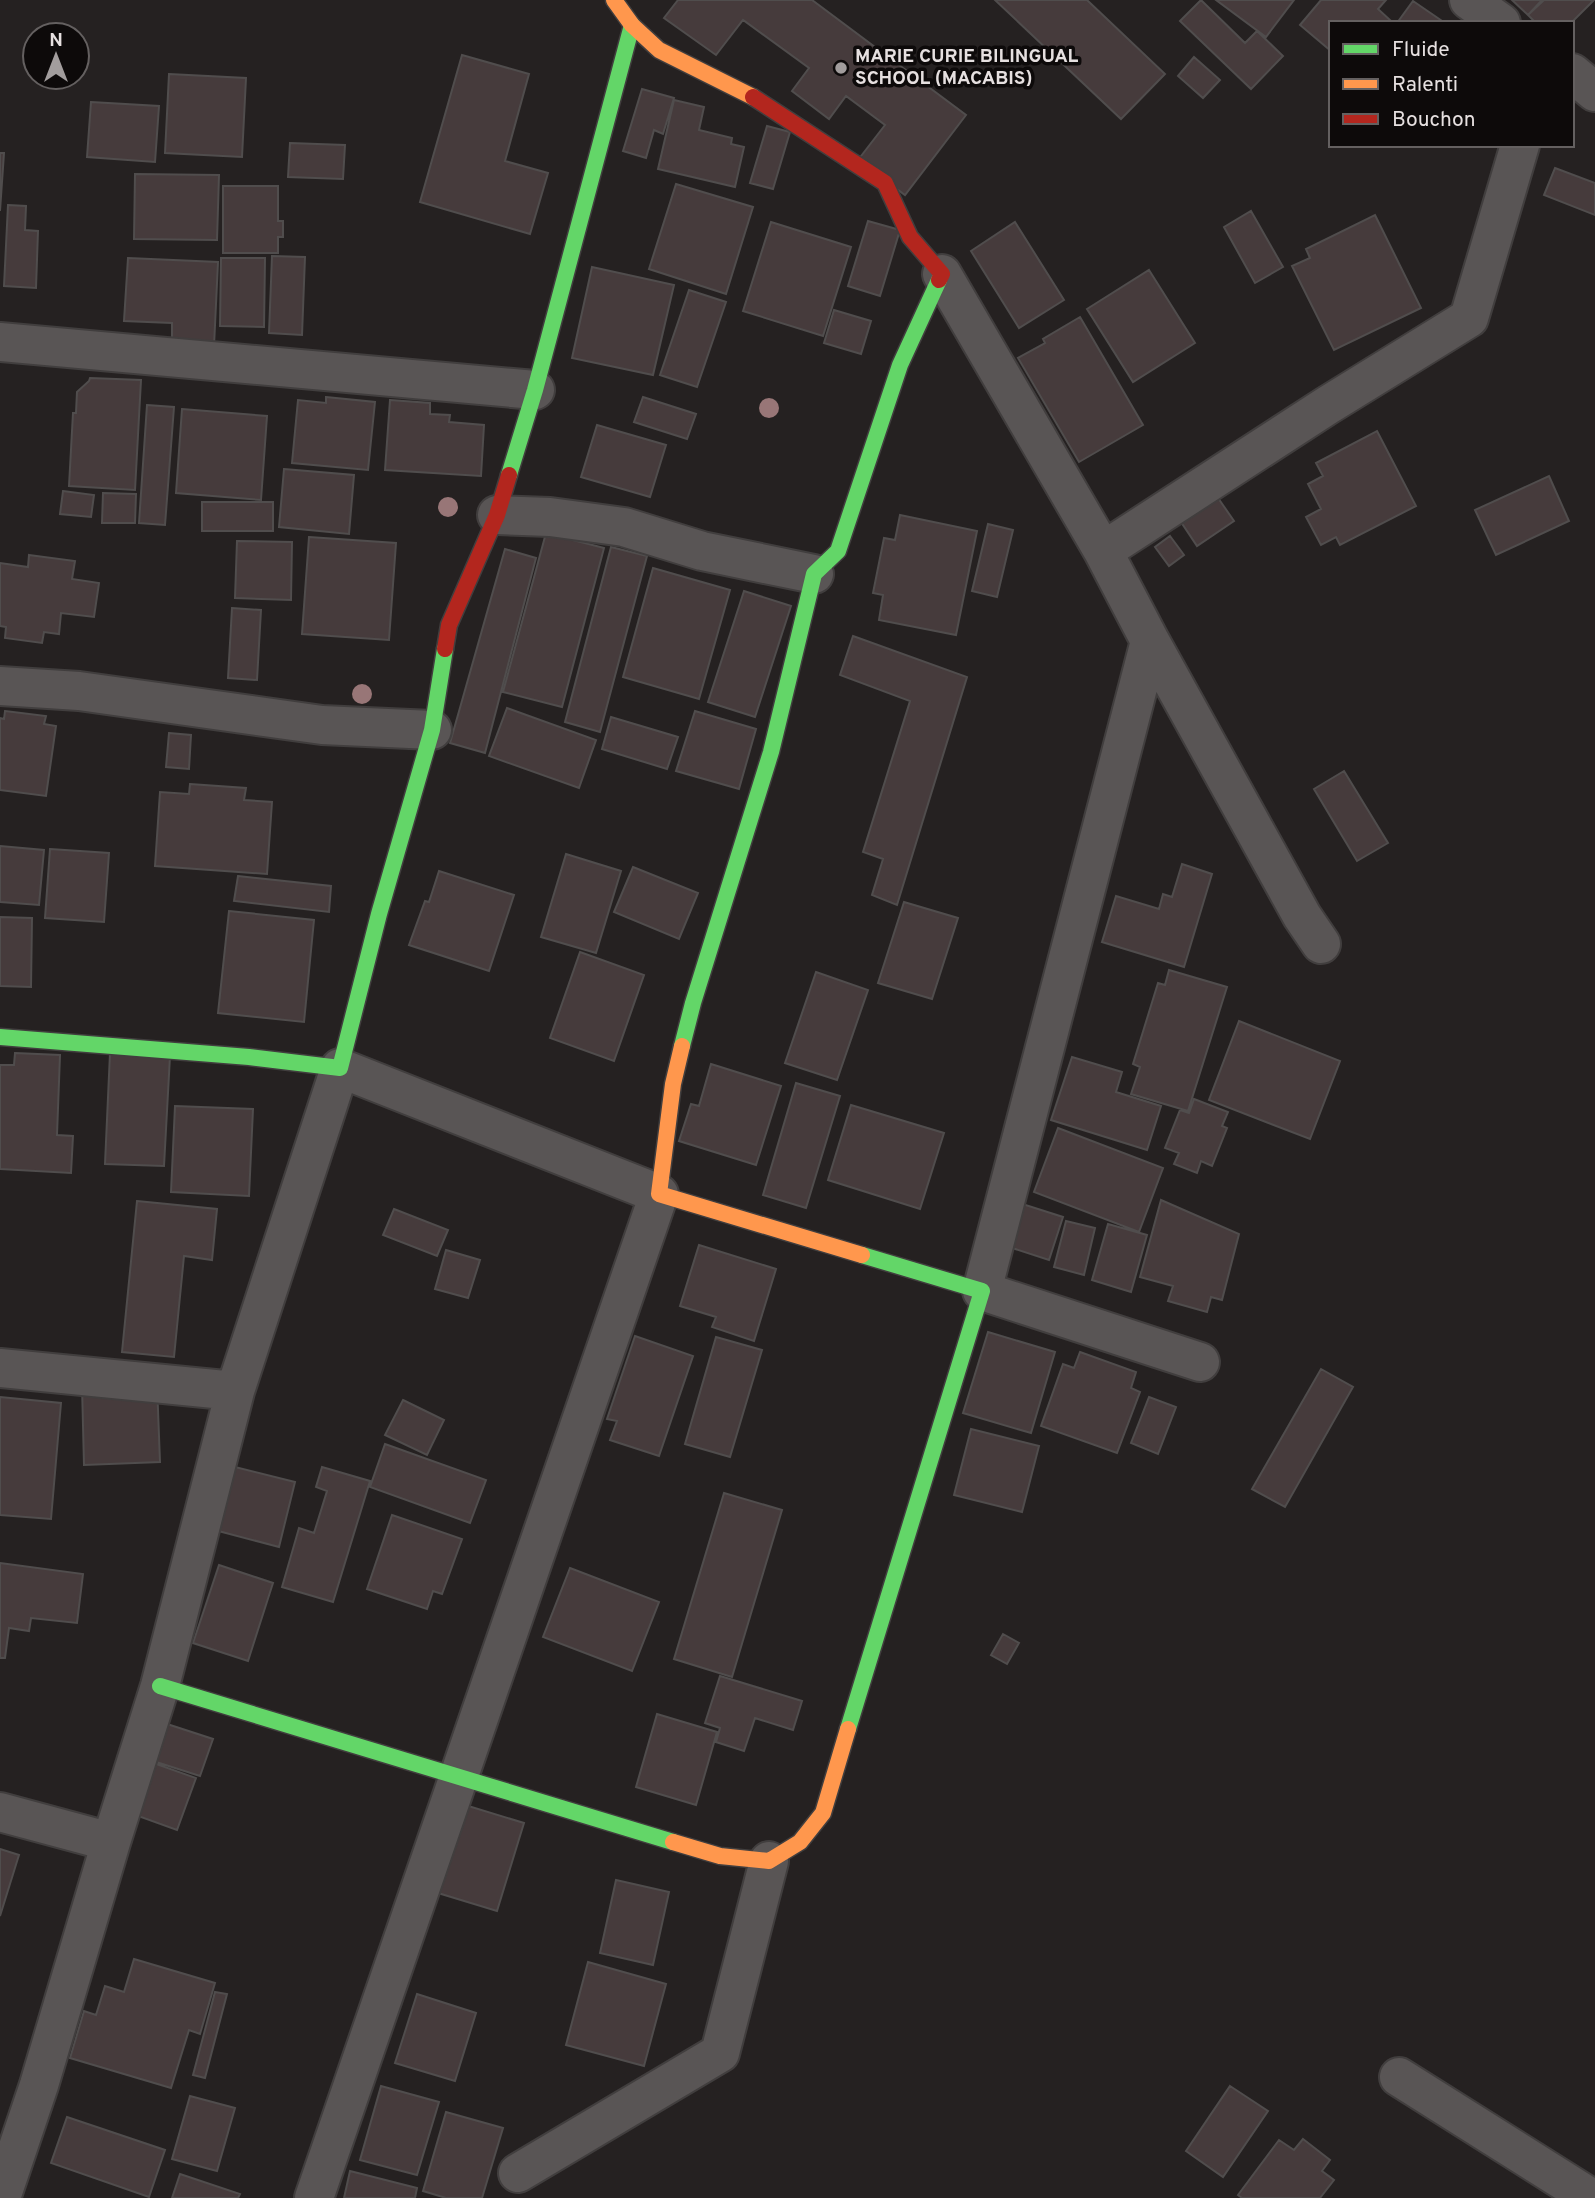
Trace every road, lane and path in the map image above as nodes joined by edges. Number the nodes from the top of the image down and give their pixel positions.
1 (614, 0) edge
2 (1469, 0) edge
3 (1498, 21) edge
4 (632, 25) junction
5 (1574, 75) edge
6 (1595, 92) edge
7 (1519, 147) edge
8 (942, 274) junction
9 (0, 342) edge
10 (535, 390) junction
11 (497, 515) junction
12 (1103, 551) junction
13 (814, 574) junction
14 (1150, 642) junction
15 (0, 686) edge
16 (432, 730) junction
17 (1321, 944) dead end
18 (0, 1037) edge
19 (340, 1068) junction
20 (659, 1194) junction
21 (982, 1291) junction
22 (1200, 1362) dead end
23 (0, 1368) edge
24 (235, 1391) junction
25 (160, 1686) junction
26 (459, 1776) junction
27 (0, 1812) edge
28 (111, 1842) junction
29 (769, 1861) junction
30 (1399, 2077) dead end
31 (518, 2173) dead end
32 (1, 2198) edge
33 (314, 2198) edge
34 (1591, 2198) edge

1 - 4 street
2 - 3 street
4 - 8 street
4 - 10 street
5 - 6 street
7 - 12 street
8 - 12 street
8 - 13 street
9 - 10 street
10 - 11 street
11 - 13 street
11 - 16 street
12 - 14 street
13 - 20 street
14 - 17 street
14 - 21 street
15 - 16 street
16 - 19 street
18 - 19 street
19 - 20 street
19 - 24 street
20 - 21 street
20 - 26 street
21 - 22 street
21 - 29 street
23 - 24 street
24 - 25 street
25 - 26 street
25 - 28 street
26 - 29 street
26 - 33 street
27 - 28 street
28 - 32 street
29 - 31 street
30 - 34 street

